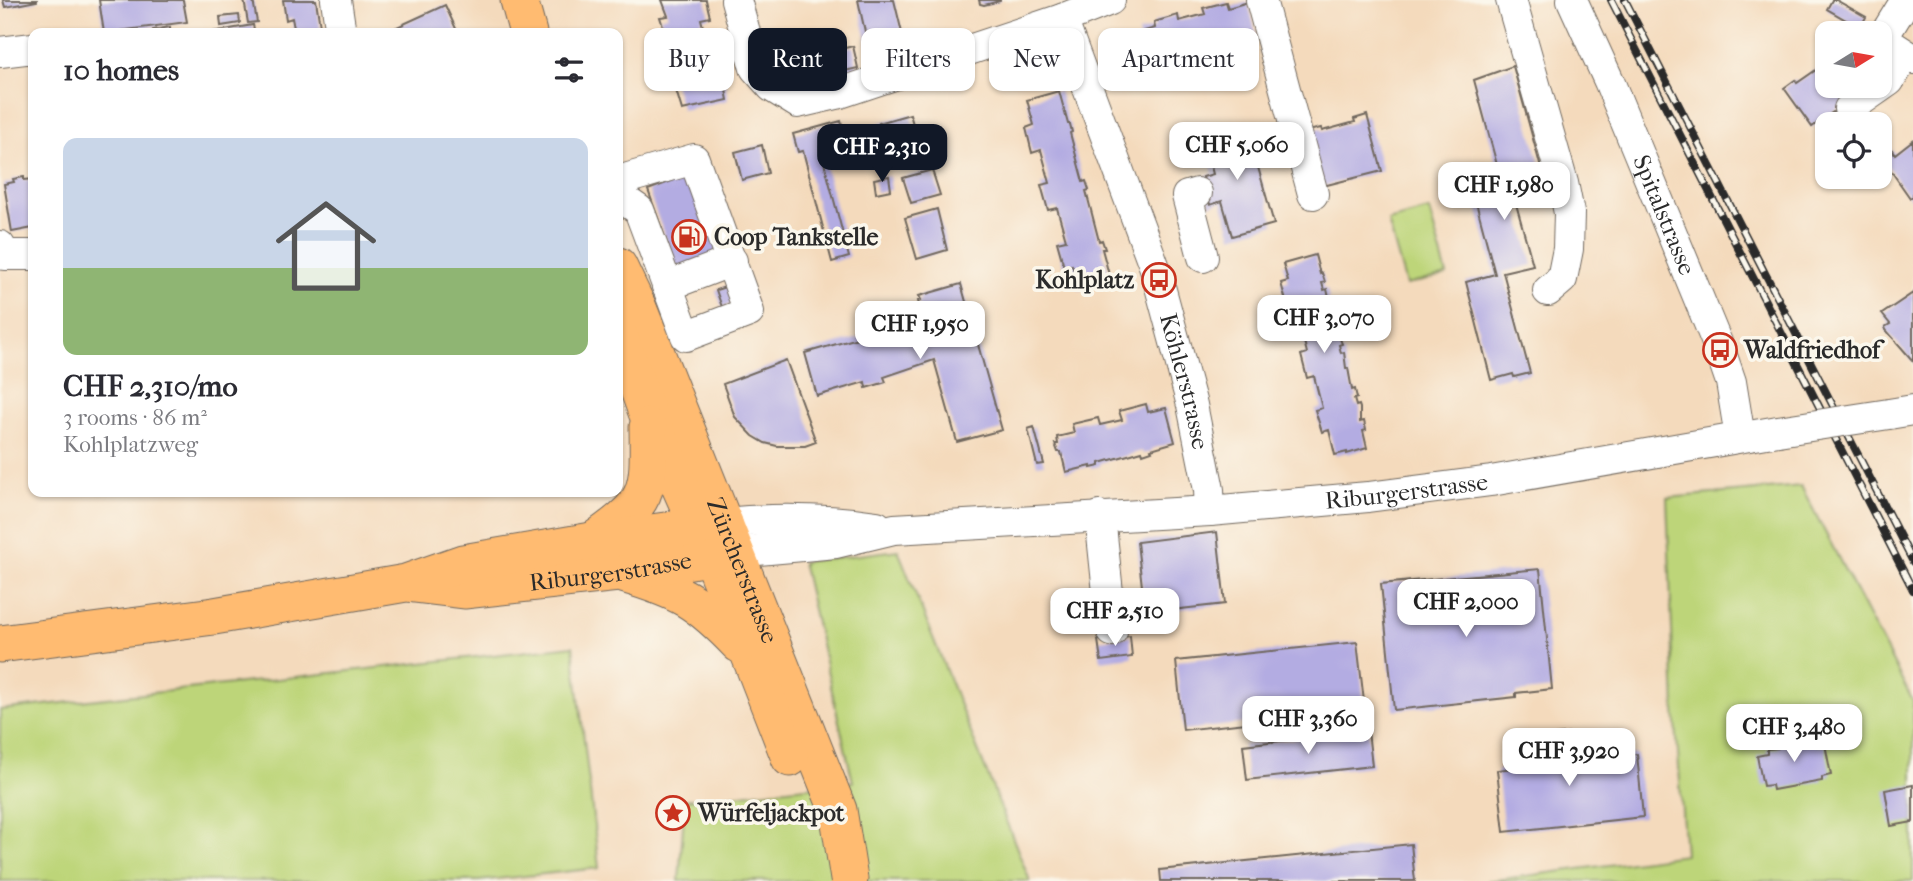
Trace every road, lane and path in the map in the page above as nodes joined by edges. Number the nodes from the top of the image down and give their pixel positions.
1 (336, 0) edge
2 (519, 0) edge
3 (736, 0) edge
4 (1110, 0) edge
5 (1261, 0) edge
6 (1511, 0) edge
7 (1572, 0) edge
8 (1906, 0) edge
9 (1062, 19) junction
10 (340, 28) edge
11 (527, 28) edge
12 (28, 49) edge
13 (0, 52) edge
14 (1910, 57) edge
15 (1849, 109) dead end
16 (623, 180) edge
17 (1197, 193) dead end
18 (1313, 194) dead end
19 (623, 201) edge
20 (0, 246) edge
21 (28, 255) edge
22 (1203, 257) dead end
23 (732, 261) junction
24 (663, 274) junction
25 (623, 276) edge
26 (1548, 291) dead end
27 (623, 347) edge
28 (647, 412) junction
29 (1901, 412) edge
30 (1740, 437) junction
31 (1210, 511) junction
32 (1100, 516) junction
33 (717, 539) junction
34 (592, 541) junction
35 (618, 573) junction
36 (406, 583) junction
37 (1112, 631) dead end
38 (0, 645) edge
39 (747, 652) junction
40 (849, 880) edge

1 - 10 street
2 - 11 main road
3 - 9 street
4 - 9 street
5 - 18 street
6 - 26 street
7 - 30 street, Spitalstrasse
8 - 14 street
9 - 31 street, Köhlerstrasse
12 - 13 street
14 - 15 street
16 - 23 street
17 - 22 street
19 - 24 street
20 - 21 street
23 - 24 street
23 - 24 street
25 - 33 main road, Zürcherstrasse
27 - 28 main road, Zürcherstrasse
28 - 33 main road, Zürcherstrasse
28 - 34 main road, Riburgerstrasse
29 - 30 street, Riburgerstrasse, bridge
30 - 31 street, Riburgerstrasse
31 - 32 street, Riburgerstrasse
32 - 33 street, Riburgerstrasse
32 - 37 street
33 - 34 main road, Riburgerstrasse
33 - 35 main road, Riburgerstrasse
33 - 39 main road, Zürcherstrasse
33 - 40 main road, Zürcherstrasse
34 - 36 main road, Riburgerstrasse
35 - 36 main road, Riburgerstrasse
35 - 39 main road
36 - 38 main road, Riburgerstrasse
39 - 40 main road, Zürcherstrasse

